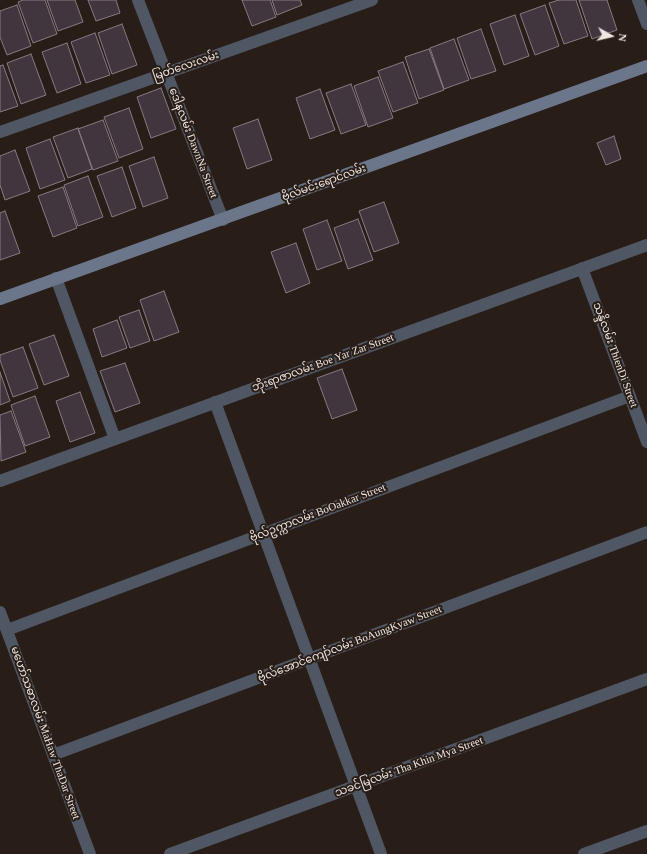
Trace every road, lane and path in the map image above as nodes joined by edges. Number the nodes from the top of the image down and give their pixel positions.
1 (138, 0) edge
2 (372, 0) edge
3 (638, 0) edge
4 (647, 24) edge
5 (647, 66) edge
6 (166, 73) junction
7 (0, 132) edge
8 (223, 220) junction
9 (647, 245) edge
10 (582, 268) junction
11 (56, 278) junction
12 (0, 299) edge
13 (630, 396) junction
14 (215, 402) junction
15 (115, 439) junction
16 (647, 442) edge
17 (0, 481) edge
18 (647, 532) edge
19 (263, 534) junction
20 (0, 612) edge
21 (7, 630) junction
22 (310, 659) junction
23 (647, 679) edge
24 (53, 756) junction
25 (357, 787) junction
26 (647, 831) edge
27 (90, 854) edge
28 (170, 854) edge
29 (381, 854) edge
30 (584, 854) edge

1 - 6 street, ဒေါနလမ်း DawnNa Street
2 - 6 street, မြတ်လေးလမ်း
3 - 4 street
5 - 8 street, ဗိုလ်မင်းရောင်လမ်း
6 - 7 street, မြတ်လေးလမ်း
6 - 8 street, ဒေါနလမ်း DawnNa Street
8 - 11 street, ဗိုလ်မင်းရောင်လမ်း
9 - 10 street, ဘိုးရာဇာလမ်း Boe Yar Zar Street
10 - 13 street, သန္ဒိလမ်း ThienDi Street
10 - 14 street, ဘိုးရာဇာလမ်း Boe Yar Zar Street
11 - 12 street, ဗိုလ်မင်းရောင်လမ်း
11 - 15 street
13 - 16 street, သန္ဒိလမ်း ThienDi Street
13 - 19 street, ဗိုလ်ဥက္ကာလမ်း BoOakkar Street
14 - 15 street, ဘိုးရာဇာလမ်း Boe Yar Zar Street
14 - 19 street
15 - 17 street, ဘိုးရာဇာလမ်း Boe Yar Zar Street
18 - 22 street, ဗိုလ်အောင်ကျော်လမ်း BoAungKyaw Street
19 - 21 street, ဗိုလ်ဥက္ကာလမ်း BoOakkar Street
19 - 22 street
20 - 21 street, မဟော်သဓာလမ်း MaHaw ThaDar Street
21 - 24 street, မဟော်သဓာလမ်း MaHaw ThaDar Street
22 - 24 street, ဗိုလ်အောင်ကျော်လမ်း BoAungKyaw Street
22 - 25 street
23 - 25 street, သခင်မြလမ်း Tha Khin Mya Street
24 - 27 street, မဟော်သဓာလမ်း MaHaw ThaDar Street
25 - 28 street, သခင်မြလမ်း Tha Khin Mya Street
25 - 29 street
26 - 30 street

